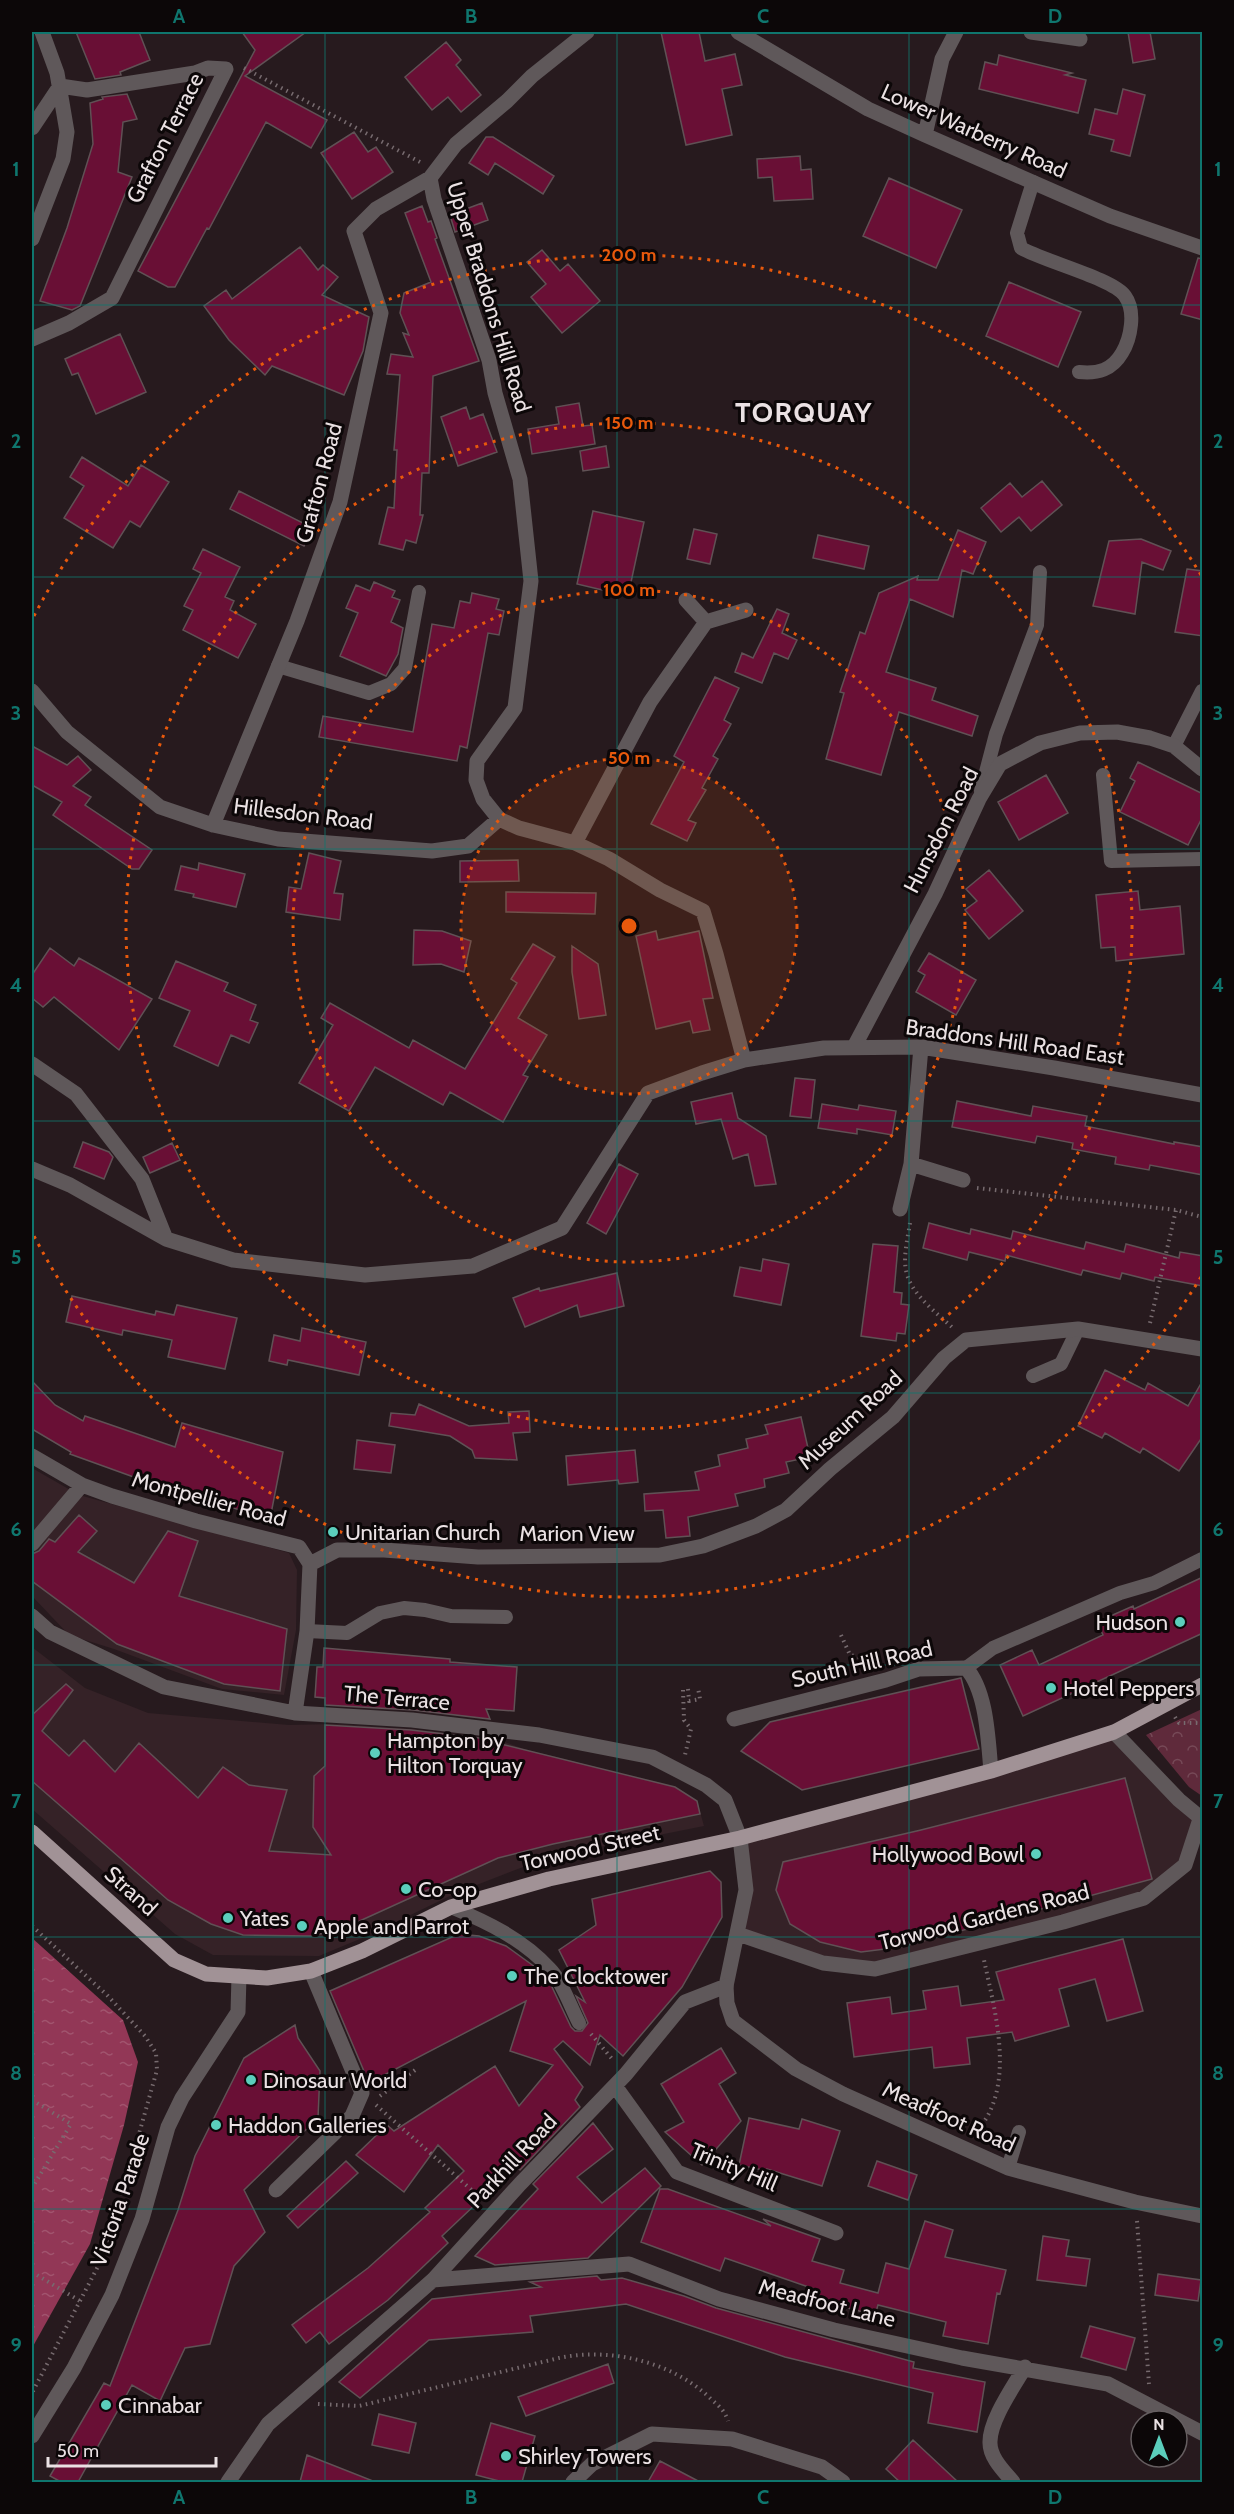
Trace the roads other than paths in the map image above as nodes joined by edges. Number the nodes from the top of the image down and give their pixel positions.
1 (42, 32) edge
2 (586, 32) edge
3 (738, 32) edge
4 (956, 32) edge
5 (1031, 32) edge
6 (1080, 39) dead end
7 (60, 86) junction
8 (32, 128) edge
9 (925, 135) junction
10 (433, 174) junction
11 (1033, 182) junction
12 (32, 240) edge
13 (1203, 248) edge
14 (32, 339) edge
15 (1080, 372) dead end
16 (1040, 572) dead end
17 (419, 592) dead end
18 (686, 600) dead end
19 (746, 610) dead end
20 (706, 622) junction
21 (278, 666) junction
22 (32, 691) edge
23 (1203, 691) edge
24 (1174, 746) junction
25 (1203, 770) edge
26 (1103, 776) dead end
27 (980, 799) junction
28 (499, 819) junction
29 (213, 825) junction
30 (575, 843) junction
31 (1203, 859) edge
32 (854, 1047) junction
33 (921, 1047) junction
34 (744, 1060) junction
35 (32, 1064) edge
36 (1203, 1095) edge
37 (910, 1164) junction
38 (32, 1168) edge
39 (963, 1180) road end
40 (900, 1209) road end
41 (166, 1239) junction
42 (1078, 1329) junction
43 (1203, 1349) edge
44 (1033, 1376) dead end
45 (32, 1456) edge
46 (82, 1485) junction
47 (32, 1544) edge
48 (703, 1546) joint
49 (1203, 1559) edge
50 (310, 1564) junction
51 (32, 1616) edge
52 (506, 1617) dead end
53 (307, 1624) junction
54 (966, 1668) junction
55 (1203, 1686) edge
56 (295, 1713) junction
57 (734, 1719) dead end
58 (1114, 1732) junction
59 (991, 1771) junction
60 (1201, 1819) edge
61 (32, 1832) edge
62 (740, 1838) junction
63 (451, 1907) junction
64 (738, 1934) junction
65 (311, 1971) junction
66 (206, 1974) joint
67 (239, 1976) junction
68 (726, 1986) junction
69 (579, 2023) road end
70 (620, 2080) junction
71 (1019, 2132) dead end
72 (1008, 2168) junction
73 (276, 2190) dead end
74 (1203, 2216) edge
75 (836, 2233) dead end
76 (433, 2280) junction
77 (1025, 2367) junction
78 (1203, 2433) edge
79 (32, 2436) edge
80 (228, 2482) edge
81 (573, 2482) edge
82 (843, 2482) edge
83 (1012, 2482) edge

1 - 7 street
2 - 10 street, Upper Braddons Hill Road
3 - 9 street, Lower Warberry Road
4 - 9 street
5 - 6 street
7 - 8 street
7 - 12 street
7 - 14 street, Grafton Terrace
9 - 11 street, Lower Warberry Road
10 - 21 street, Grafton Road
10 - 28 street, Upper Braddons Hill Road
11 - 13 street, Lower Warberry Road
11 - 15 lane
16 - 27 lane
17 - 21 lane
18 - 20 street
19 - 20 street
20 - 30 street
21 - 29 street, Grafton Road
22 - 29 street, Hillesdon Road
23 - 24 lane
24 - 25 street, Hunsdon Road
24 - 27 street, Hunsdon Road
26 - 31 lane
27 - 32 street, Hunsdon Road
28 - 29 street, Hillesdon Road
28 - 30 street
30 - 34 street
32 - 33 street, Braddons Hill Road East
32 - 34 street, Braddons Hill Road East
33 - 36 street, Braddons Hill Road East
33 - 37 street
34 - 41 street, Braddons Hill Road East
35 - 41 street
37 - 39 street
37 - 40 street
38 - 41 street, Braddons Hill Road East
42 - 43 street
42 - 44 lane
42 - 48 street, Museum Road
45 - 46 street, Montpellier Road
46 - 47 street
46 - 50 street, Montpellier Road
48 - 50 street, Marion View
49 - 54 lane
50 - 53 street
51 - 56 street, The Terrace
52 - 53 lane
53 - 56 street
54 - 57 street, South Hill Road
54 - 59 street, South Hill Road
55 - 58 main road, Torwood Street
56 - 62 street, The Terrace
58 - 59 main road, Torwood Street
58 - 60 street, Torwood Gardens Road
59 - 62 main road, Torwood Street
60 - 64 street, Torwood Gardens Road
61 - 66 main road, Strand
62 - 63 main road, Torwood Street
62 - 64 street
63 - 65 main road, Torwood Street
63 - 69 lane
64 - 68 street
65 - 67 main road, Torwood Street
65 - 73 street
66 - 67 main road, Torwood Street
67 - 79 street, Victoria Parade
68 - 70 street, Parkhill Road
68 - 72 street, Meadfoot Road
70 - 75 street, Trinity Hill
70 - 76 street, Parkhill Road
71 - 72 lane
72 - 74 street, Meadfoot Road
76 - 77 street, Meadfoot Lane
76 - 80 street, Parkhill Road
77 - 78 street, Meadfoot Lane
77 - 83 street
81 - 82 street

